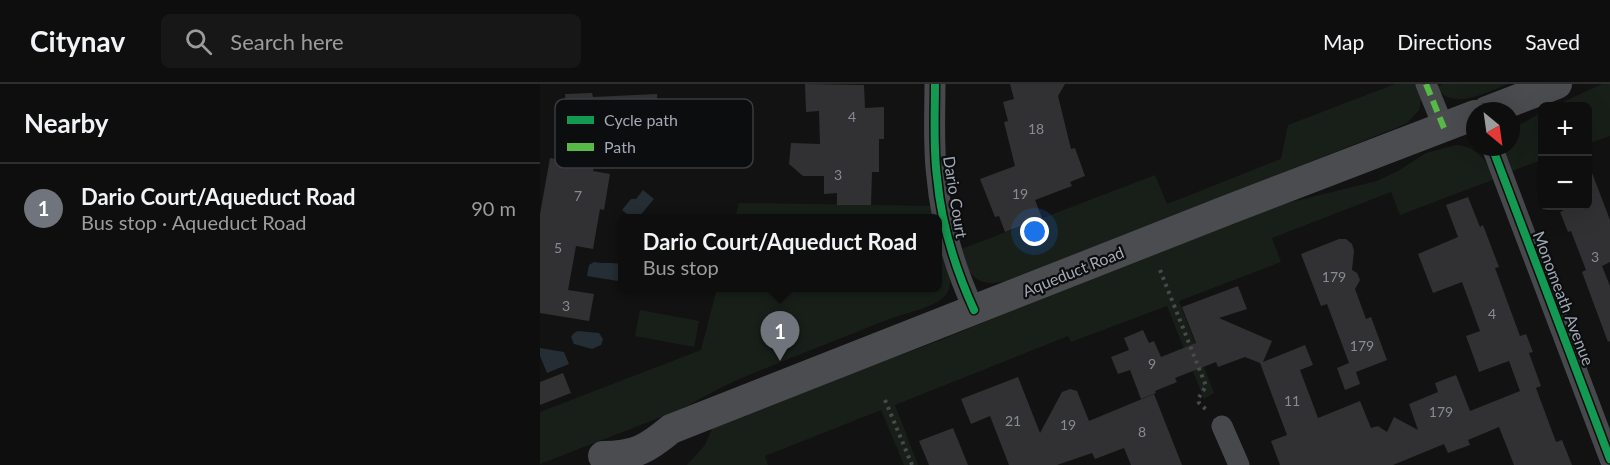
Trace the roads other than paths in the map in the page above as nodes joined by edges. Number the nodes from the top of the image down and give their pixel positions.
1 (935, 84) edge
2 (1426, 84) edge
3 (1557, 84) edge
4 (1510, 102) edge
5 (1466, 119) edge
6 (1444, 128) junction
7 (1495, 156) edge
8 (974, 310) junction
9 (1222, 426) road end
10 (1610, 459) edge
11 (591, 460) edge
12 (1239, 465) edge

1 - 8 street, Dario Court
2 - 6 street
3 - 4 main road
5 - 6 main road, Aqueduct Road
6 - 8 main road, Aqueduct Road
7 - 10 street, Monomeath Avenue
8 - 11 main road, Aqueduct Road
9 - 12 street

